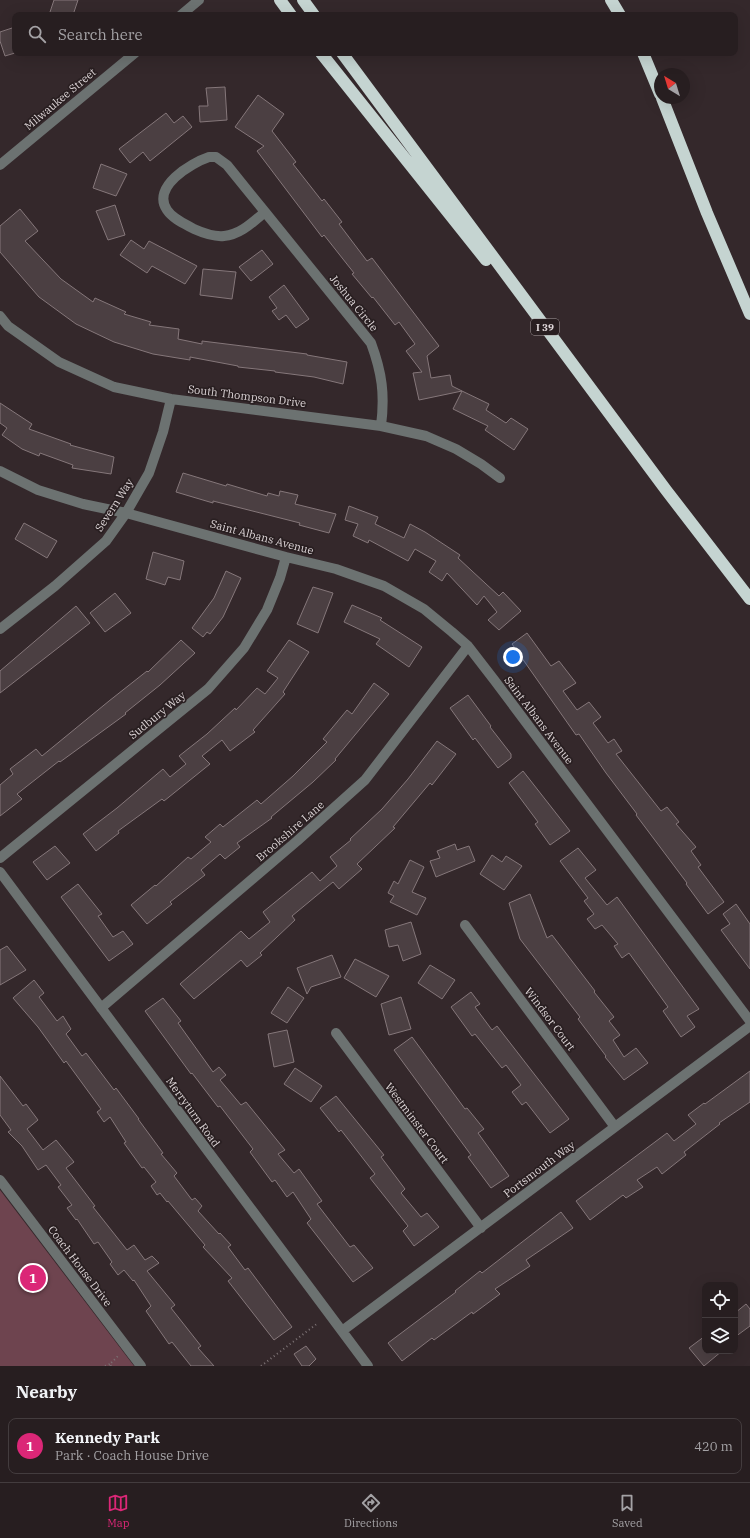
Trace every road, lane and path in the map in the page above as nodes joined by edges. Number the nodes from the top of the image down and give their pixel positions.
1 (199, 0) edge
2 (280, 0) edge
3 (303, 0) edge
4 (611, 0) edge
5 (620, 0) edge
6 (185, 12) edge
7 (289, 12) edge
8 (312, 12) edge
9 (618, 12) edge
10 (625, 12) edge
11 (131, 56) edge
12 (323, 56) edge
13 (344, 56) edge
14 (644, 56) edge
15 (654, 80) edge
16 (664, 104) edge
17 (0, 164) edge
18 (265, 212) junction
19 (750, 314) edge
20 (0, 316) edge
21 (171, 399) junction
22 (381, 426) junction
23 (0, 471) edge
24 (500, 478) dead end
25 (666, 490) junction
26 (126, 513) junction
27 (286, 557) junction
28 (750, 599) edge
29 (0, 629) edge
30 (468, 646) junction
31 (0, 858) edge
32 (0, 872) edge
33 (465, 925) dead end
34 (101, 1008) junction
35 (750, 1021) edge
36 (750, 1026) edge
37 (336, 1033) dead end
38 (615, 1127) junction
39 (0, 1180) edge
40 (481, 1228) junction
41 (318, 1323) dead end
42 (342, 1331) junction
43 (127, 1347) junction
44 (111, 1365) edge
45 (105, 1366) edge
46 (141, 1366) edge
47 (261, 1366) edge
48 (368, 1366) edge

1 - 6 street
2 - 7 highway
3 - 8 highway
4 - 9 highway
5 - 10 highway
11 - 17 street, Milwaukee Street
12 - 25 highway
13 - 25 highway, I 39
14 - 15 highway
16 - 19 highway
18 - 18 street, Joshua Circle
18 - 22 street, Joshua Circle
20 - 21 street, South Thompson Drive
21 - 22 street, South Thompson Drive
21 - 26 street, Severn Way
22 - 24 street, South Thompson Drive
23 - 26 street, Saint Albans Avenue
25 - 28 highway, I 39
26 - 27 street, Saint Albans Avenue
26 - 29 street, Severn Way
27 - 30 street, Saint Albans Avenue
27 - 31 street, Sudbury Way
30 - 34 street, Brookshire Lane
30 - 35 street, Saint Albans Avenue
32 - 34 street, Merryturn Road
33 - 38 street, Windsor Court
34 - 42 street, Merryturn Road
36 - 38 street, Portsmouth Way
37 - 40 street, Westminster Court
38 - 40 street, Portsmouth Way
39 - 43 street, Coach House Drive
40 - 42 street, Portsmouth Way
41 - 47 path
42 - 48 street, Merryturn Road
43 - 44 path
43 - 46 street, Coach House Drive
44 - 45 path

